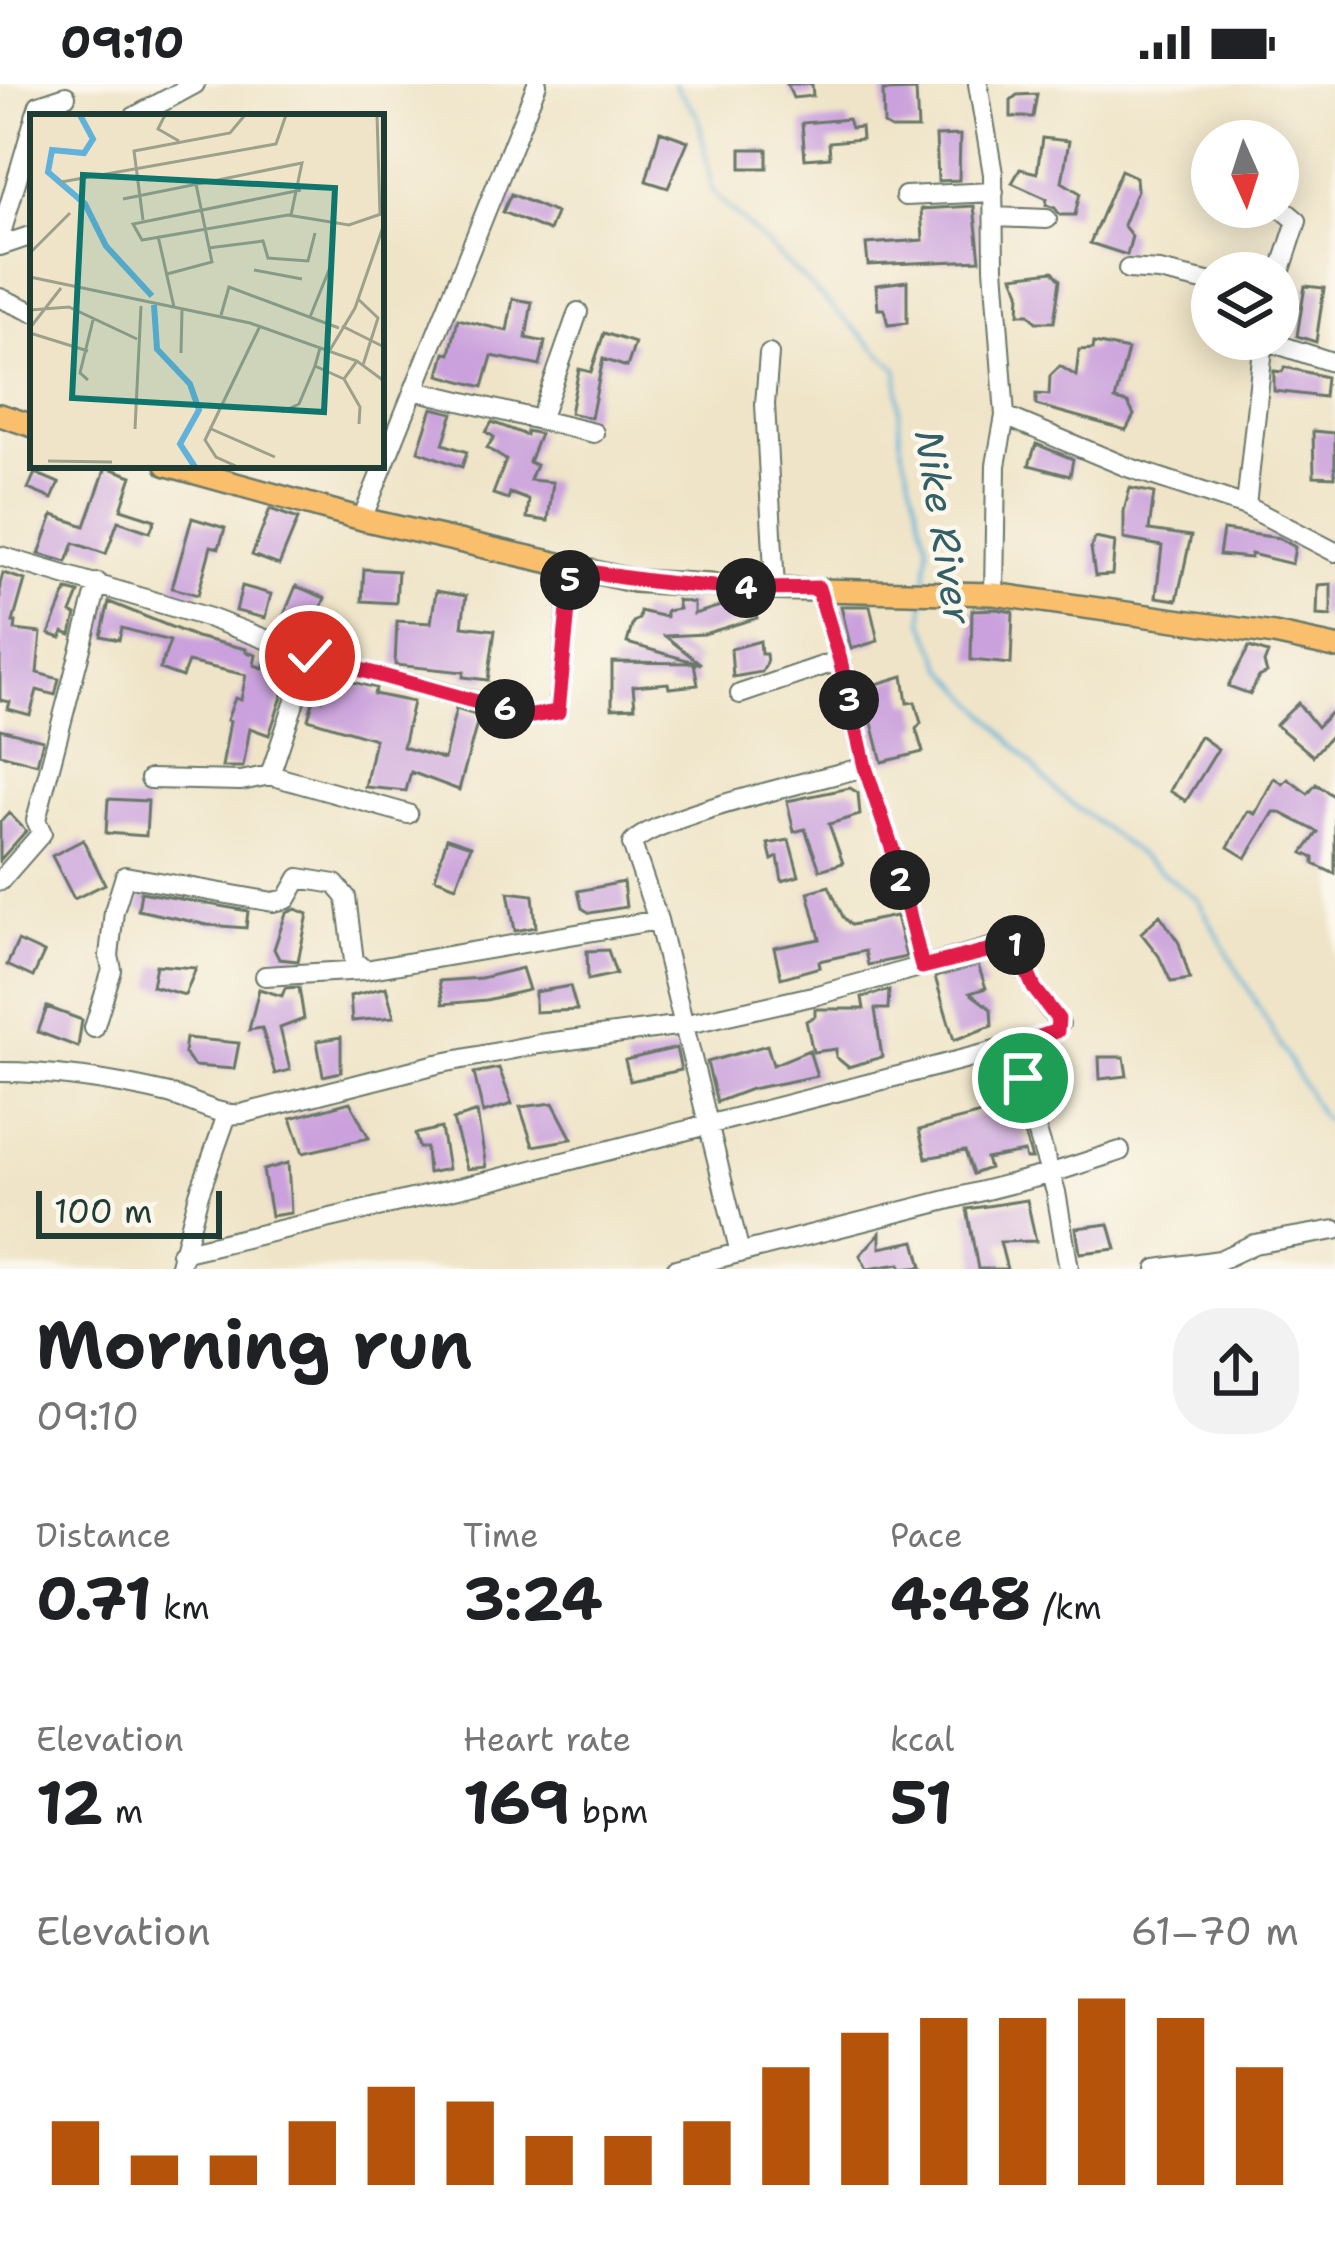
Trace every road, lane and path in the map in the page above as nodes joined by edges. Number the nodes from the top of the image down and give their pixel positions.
1 (195, 84) edge
2 (537, 84) edge
3 (978, 84) edge
4 (66, 95) dead end
5 (36, 114) edge
6 (140, 114) edge
7 (30, 135) edge
8 (994, 192) junction
9 (905, 196) dead end
10 (994, 217) junction
11 (1048, 219) dead end
12 (30, 236) edge
13 (0, 242) edge
14 (1128, 269) dead end
15 (1191, 278) edge
16 (0, 298) edge
17 (30, 311) edge
18 (578, 312) dead end
19 (1299, 351) edge
20 (769, 354) dead end
21 (1262, 360) edge
22 (1335, 363) edge
23 (414, 389) junction
24 (0, 415) edge
25 (1005, 416) junction
26 (540, 420) junction
27 (30, 425) edge
28 (594, 433) dead end
29 (384, 464) edge
30 (178, 468) edge
31 (382, 468) edge
32 (1246, 506) junction
33 (362, 519) junction
34 (1335, 552) edge
35 (0, 556) edge
36 (572, 568) junction
37 (98, 583) junction
38 (818, 588) junction
39 (775, 590) junction
40 (983, 593) junction
41 (1335, 647) edge
42 (310, 656) junction
43 (840, 660) junction
44 (740, 694) dead end
45 (865, 767) junction
46 (270, 775) junction
47 (150, 778) dead end
48 (408, 814) dead end
49 (0, 881) edge
50 (658, 920) junction
51 (922, 967) junction
52 (365, 970) junction
53 (265, 976) dead end
54 (683, 1025) junction
55 (94, 1028) dead end
56 (1007, 1048) junction
57 (0, 1072) edge
58 (227, 1115) junction
59 (709, 1124) junction
60 (1120, 1151) dead end
61 (1049, 1174) junction
62 (1335, 1230) edge
63 (740, 1252) junction
64 (180, 1261) edge
65 (676, 1269) edge
66 (1070, 1269) edge
67 (1157, 1269) edge

1 - 6 street
2 - 23 street
3 - 8 street
4 - 5 street
7 - 13 street
8 - 9 street
8 - 10 street
10 - 11 street
10 - 25 street
12 - 13 street
14 - 15 street
16 - 17 street
18 - 26 street
19 - 22 street
20 - 39 street
21 - 32 street
23 - 26 street
23 - 29 street
24 - 27 main road
25 - 32 street
25 - 40 street
26 - 28 street
30 - 33 main road
31 - 33 street
32 - 34 street
33 - 36 main road
35 - 37 street
36 - 39 main road
36 - 42 street
37 - 42 street
37 - 49 street
38 - 39 main road
38 - 40 main road
38 - 43 street
40 - 41 main road
42 - 46 street
43 - 44 street
43 - 45 street
45 - 50 street
45 - 51 street
46 - 47 street
46 - 48 street
50 - 52 street
50 - 54 street
51 - 54 street
51 - 56 street
52 - 53 street
52 - 55 street
54 - 58 street
54 - 59 street
56 - 59 street
56 - 61 street
57 - 58 street
58 - 64 street
59 - 63 street
59 - 64 street
60 - 61 street
61 - 63 street
61 - 66 street
62 - 67 street
63 - 65 street

